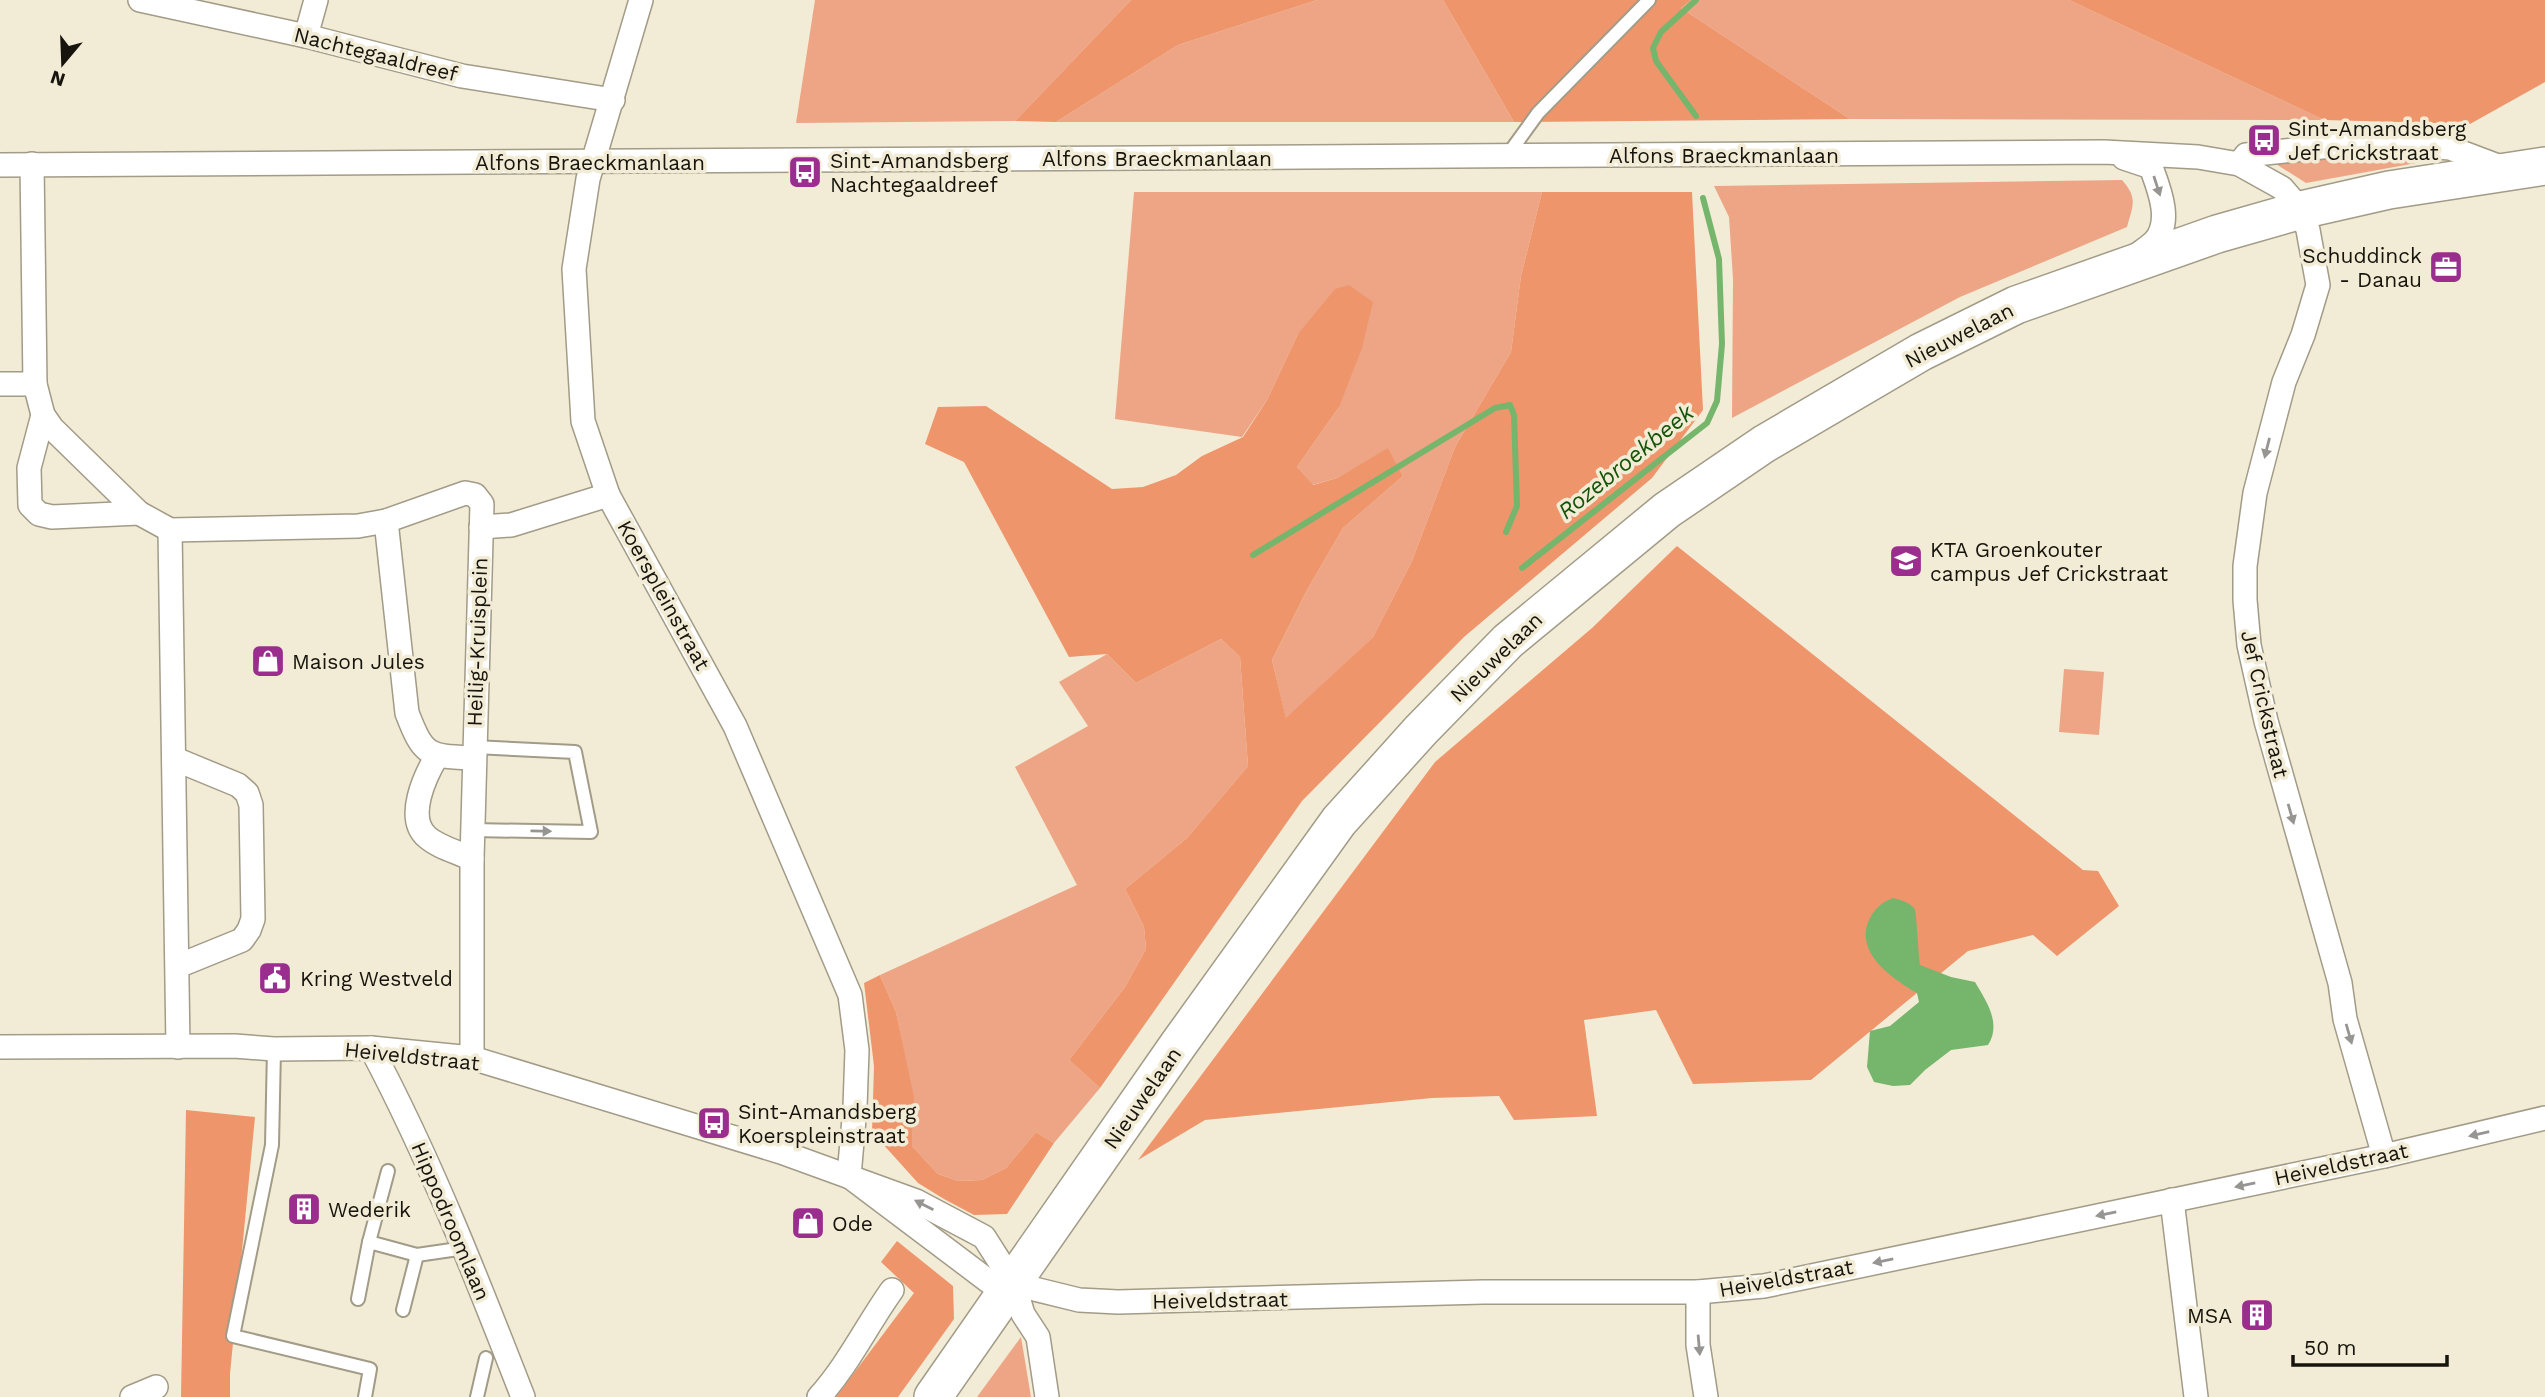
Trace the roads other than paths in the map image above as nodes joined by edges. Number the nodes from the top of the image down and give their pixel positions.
1 (140, 0) edge
2 (316, 0) edge
3 (641, 0) edge
4 (1649, 0) edge
5 (306, 36) junction
6 (613, 100) junction
7 (2104, 152) junction
8 (1507, 156) junction
9 (593, 162) junction
10 (32, 164) junction
11 (2239, 164) junction
12 (0, 165) edge
13 (2545, 166) edge
14 (2509, 170) junction
15 (2301, 210) junction
16 (2123, 266) junction
17 (0, 384) edge
18 (35, 384) junction
19 (43, 415) junction
20 (608, 495) junction
21 (139, 513) junction
22 (386, 521) junction
23 (481, 527) junction
24 (170, 530) junction
25 (474, 753) junction
26 (437, 757) junction
27 (175, 759) junction
28 (472, 830) junction
29 (472, 859) junction
30 (178, 966) junction
31 (0, 1047) edge
32 (178, 1047) junction
33 (371, 1048) junction
34 (274, 1049) junction
35 (472, 1058) junction
36 (2545, 1118) edge
37 (2384, 1156) junction
38 (388, 1171) dead end
39 (849, 1176) junction
40 (2172, 1200) junction
41 (369, 1242) junction
42 (465, 1248) junction
43 (417, 1255) junction
44 (1014, 1284) junction
45 (892, 1290) dead end
46 (1698, 1292) junction
47 (358, 1299) dead end
48 (403, 1310) dead end
49 (486, 1358) dead end
50 (156, 1387) dead end
51 (132, 1397) edge
52 (365, 1397) edge
53 (477, 1397) edge
54 (523, 1397) edge
55 (820, 1397) edge
56 (933, 1397) edge
57 (1047, 1397) edge
58 (1706, 1397) edge
59 (2196, 1397) edge

1 - 5 street, Nachtegaaldreef
2 - 5 street
3 - 6 street, Koerspleinstraat
4 - 8 lane
5 - 6 street, Nachtegaaldreef
6 - 9 street, Koerspleinstraat
7 - 8 street, Alfons Braeckmanlaan
7 - 11 street, Alfons Braeckmanlaan
7 -> 16 street, Alfons Braeckmanlaan
8 - 9 street, Alfons Braeckmanlaan
9 - 10 street, Alfons Braeckmanlaan
9 - 20 street, Koerspleinstraat
10 - 12 street, Alfons Braeckmanlaan
10 - 18 street
11 - 14 street, Alfons Braeckmanlaan
11 - 15 street, Alfons Braeckmanlaan
13 - 14 main road, Nieuwelaan
14 - 15 main road, Nieuwelaan
15 - 16 main road, Nieuwelaan
15 -> 37 street, Jef Crickstraat
16 - 44 main road, Nieuwelaan
17 - 18 street
18 - 19 street
19 - 21 street
19 - 21 street
20 - 23 street
20 - 39 street, Koerspleinstraat
21 - 24 street
22 - 23 street, Heilig-Kruisplein
22 - 24 street
22 - 26 street
23 - 25 street, Heilig-Kruisplein
24 - 27 street
25 - 26 street, Heilig-Kruisplein
25 - 28 street, Heilig-Kruisplein
28 -> 25 lane
26 - 29 street
27 - 30 street
27 - 30 street
28 - 29 street, Heilig-Kruisplein
29 - 35 street, Heilig-Kruisplein
30 - 32 street
31 - 32 street, Heiveldstraat
32 - 34 street, Heiveldstraat
33 - 34 street, Heiveldstraat
33 - 35 street, Heiveldstraat
33 - 42 street, Hippodroomlaan
34 - 52 lane
35 - 39 street, Heiveldstraat
36 -> 37 street, Heiveldstraat
37 -> 40 street, Heiveldstraat
38 - 41 lane
39 - 44 street, Heiveldstraat
44 -> 39 street, Heiveldstraat
40 -> 46 street, Heiveldstraat
40 - 59 street
41 - 43 lane
41 - 47 lane
42 - 43 lane
42 - 54 street, Hippodroomlaan
43 - 48 lane
44 - 46 street, Heiveldstraat
44 - 56 main road, Nieuwelaan
44 - 57 street
45 - 55 street
46 -> 58 street
49 - 53 lane
50 - 51 street

